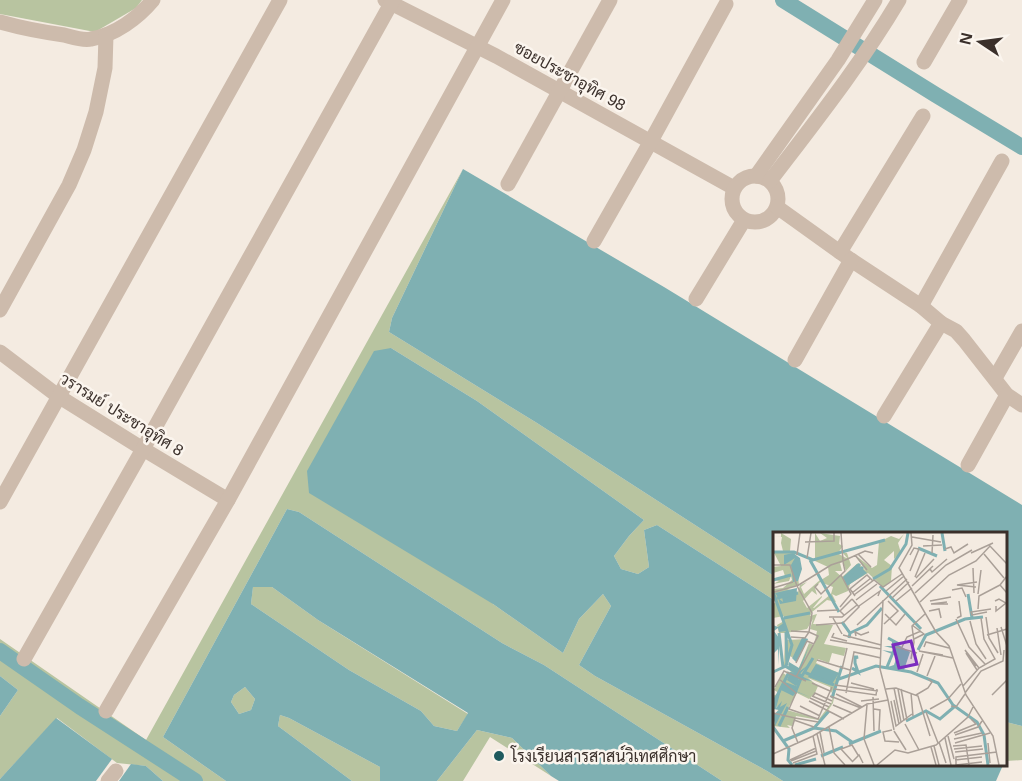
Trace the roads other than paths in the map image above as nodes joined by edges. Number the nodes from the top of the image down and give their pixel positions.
1 (153, 0) edge
2 (280, 0) edge
3 (503, 0) edge
4 (610, 0) edge
5 (875, 0) edge
6 (898, 0) edge
7 (960, 0) edge
8 (390, 1) edge
9 (726, 4) dead end
10 (0, 22) edge
11 (106, 35) junction
12 (478, 47) junction
13 (924, 62) dead end
14 (560, 91) junction
15 (923, 116) dead end
16 (651, 141) junction
17 (1002, 161) dead end
18 (763, 178) junction
19 (508, 184) dead end
20 (734, 188) junction
21 (777, 207) junction
22 (744, 220) junction
23 (594, 241) dead end
24 (846, 256) junction
25 (696, 299) dead end
26 (921, 306) junction
27 (0, 310) edge
28 (941, 323) junction
29 (1022, 331) edge
30 (0, 352) edge
31 (795, 360) dead end
32 (995, 378) junction
33 (1008, 395) junction
34 (58, 396) junction
35 (1022, 405) edge
36 (884, 416) dead end
37 (143, 449) junction
38 (968, 465) dead end
39 (228, 500) junction
40 (0, 502) edge
41 (24, 659) dead end
42 (106, 711) dead end

1 - 11 street
2 - 34 street
3 - 12 street
4 - 14 street
5 - 18 street
6 - 18 street
7 - 13 street
8 - 12 street, ซอยประชาอุทิศ 98
8 - 37 street
9 - 16 street
10 - 11 street
11 - 27 street
12 - 14 street, ซอยประชาอุทิศ 98
12 - 39 street
14 - 16 street, ซอยประชาอุทิศ 98
14 - 19 street
15 - 24 street
16 - 20 street, ซอยประชาอุทิศ 98
16 - 23 street
17 - 26 street
18 - 20 street
18 - 21 street
20 - 22 street
21 - 22 street
21 - 24 street
22 - 25 street
24 - 26 street
24 - 31 street
26 - 28 street
28 - 32 street
28 - 36 street
29 - 32 street
30 - 34 street, วรารมย์ ประชาอุทิศ 8
32 - 33 street
33 - 35 street
33 - 38 street
34 - 37 street, วรารมย์ ประชาอุทิศ 8
34 - 40 street
37 - 39 street, วรารมย์ ประชาอุทิศ 8
37 - 41 street
39 - 42 street

